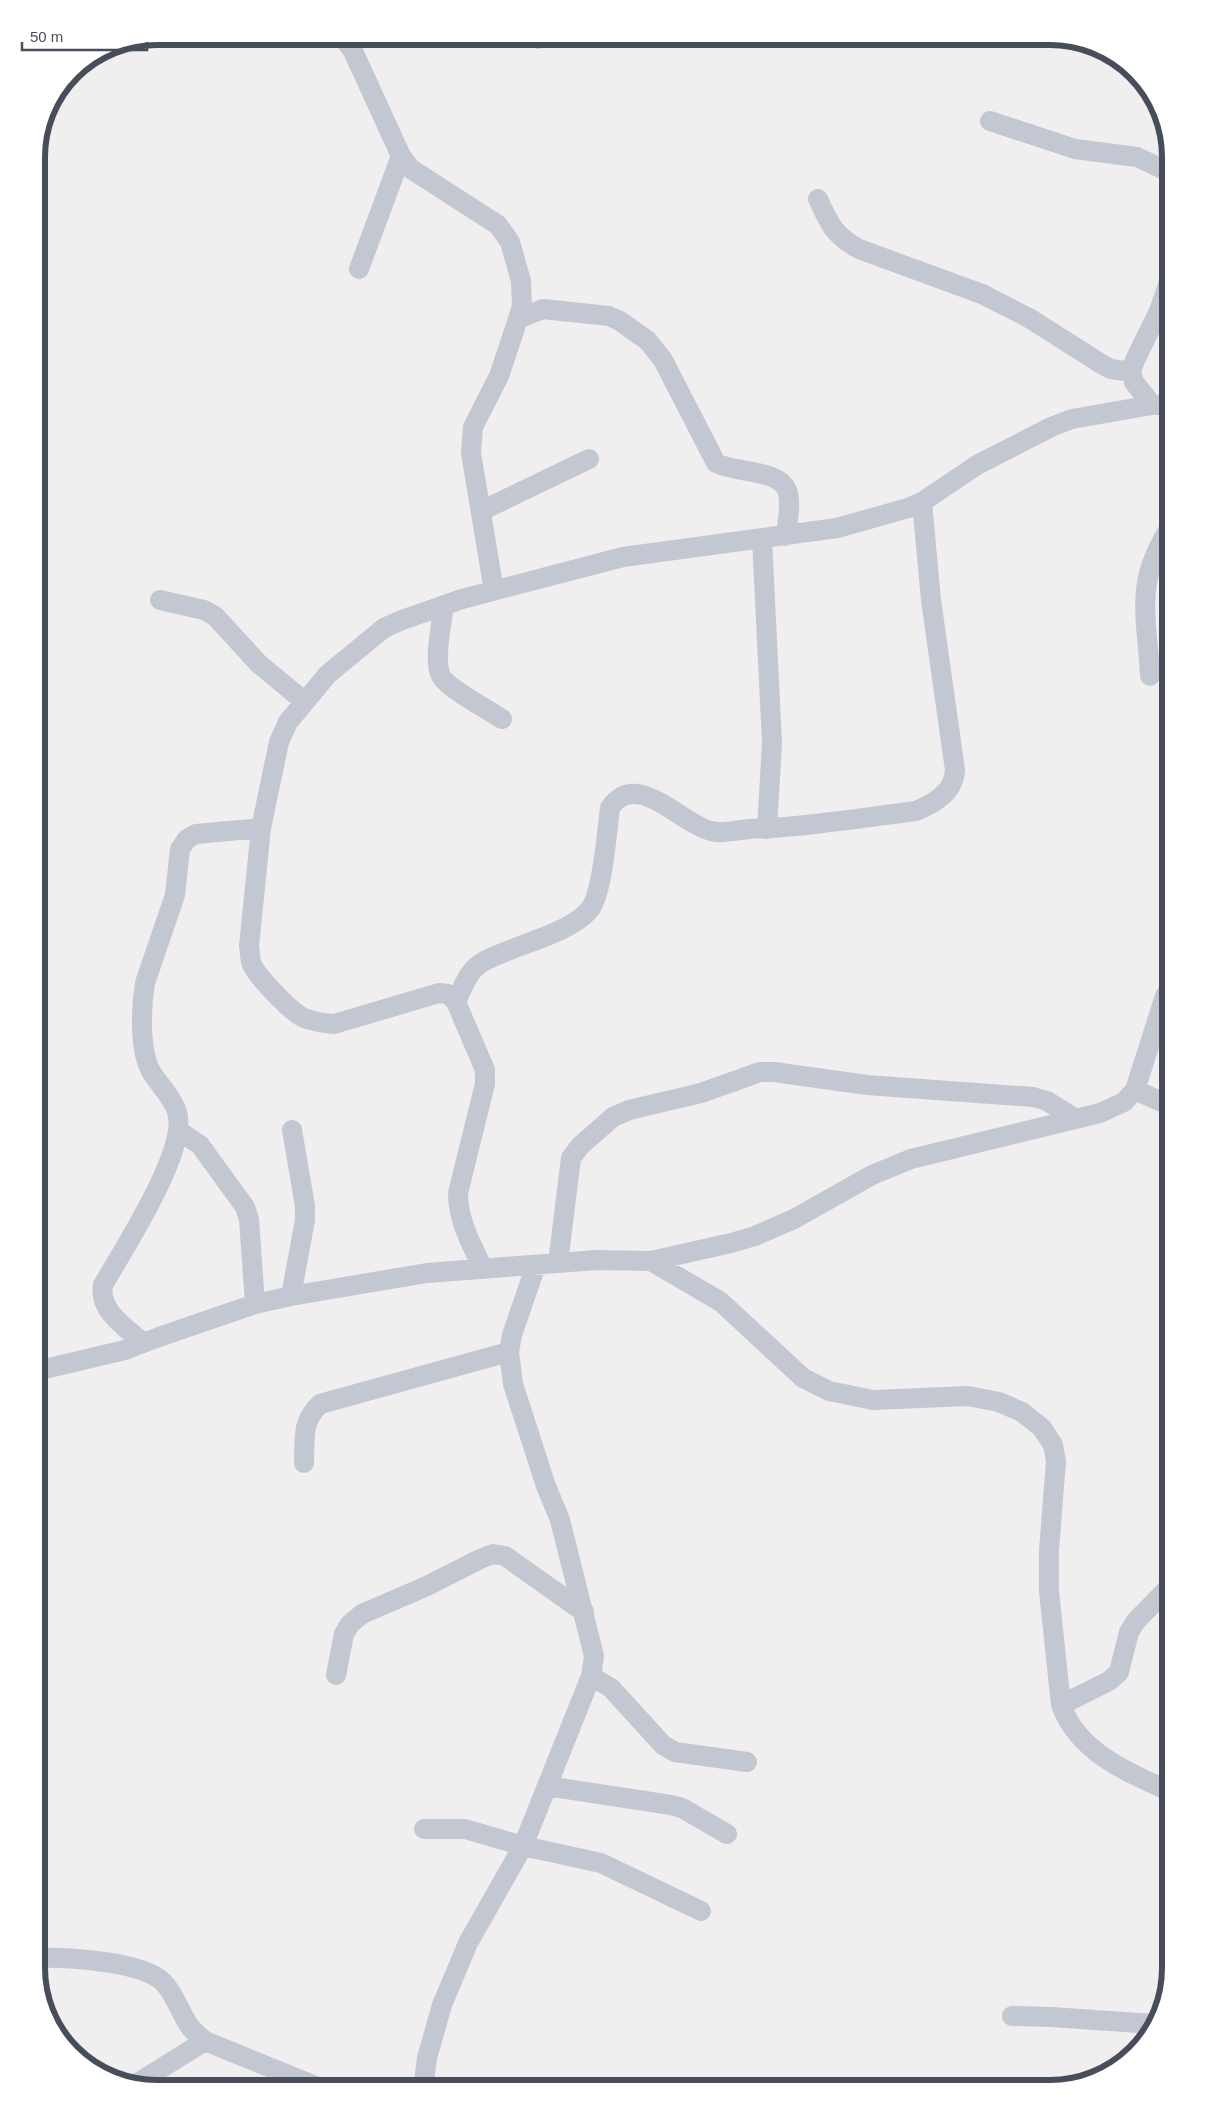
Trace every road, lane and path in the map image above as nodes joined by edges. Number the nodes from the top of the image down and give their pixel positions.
1 (349, 45) edge
2 (990, 121) dead end
3 (401, 156) junction
4 (1162, 169) edge
5 (818, 199) dead end
6 (359, 269) dead end
7 (1162, 302) edge
8 (518, 319) junction
9 (1132, 372) junction
10 (1162, 405) edge
11 (589, 459) dead end
12 (922, 502) junction
13 (481, 511) junction
14 (786, 536) junction
15 (762, 539) junction
16 (1162, 543) edge
17 (494, 591) junction
18 (160, 600) dead end
19 (444, 605) junction
20 (1150, 676) dead end
21 (305, 702) junction
22 (502, 719) dead end
23 (261, 828) junction
24 (767, 829) junction
25 (456, 1002) junction
26 (1162, 1002) edge
27 (1135, 1090) junction
28 (1162, 1102) edge
29 (1076, 1119) junction
30 (292, 1130) dead end
31 (179, 1131) junction
32 (651, 1262) junction
33 (558, 1263) junction
34 (536, 1265) junction
35 (483, 1269) junction
36 (291, 1296) junction
37 (254, 1304) junction
38 (143, 1343) junction
39 (509, 1352) junction
40 (45, 1369) edge
41 (304, 1463) dead end
42 (1162, 1594) edge
43 (584, 1612) junction
44 (336, 1675) dead end
45 (591, 1676) junction
46 (1061, 1705) junction
47 (747, 1762) dead end
48 (547, 1786) junction
49 (1162, 1788) edge
50 (424, 1829) dead end
51 (728, 1834) dead end
52 (524, 1846) junction
53 (701, 1911) dead end
54 (45, 1958) edge
55 (1012, 2016) dead end
56 (1147, 2024) edge
57 (205, 2041) junction
58 (144, 2079) edge
59 (302, 2080) edge
60 (424, 2080) edge

1 - 3 street
2 - 4 street
3 - 6 street
3 - 8 street
5 - 9 street
7 - 9 street
8 - 13 street
8 - 14 street
9 - 10 street
10 - 12 street
11 - 13 street
12 - 14 street
12 - 24 street
13 - 17 street
14 - 15 street
15 - 17 street
15 - 24 street
16 - 20 street
17 - 19 street
18 - 21 street
19 - 21 street
19 - 22 street
21 - 23 street
23 - 25 street
23 - 31 street
24 - 25 street
25 - 35 street
26 - 27 street
27 - 28 street
27 - 29 street
29 - 32 street
29 - 33 street
30 - 36 street
31 - 37 street
31 - 38 street
32 - 33 street
32 - 46 street
33 - 34 street
34 - 35 street
34 - 39 street
35 - 36 street
36 - 37 street
37 - 38 street
38 - 40 street
39 - 41 street
39 - 43 street
42 - 46 street
43 - 44 street
43 - 45 street
45 - 47 street
45 - 48 street
46 - 49 street
48 - 51 street
48 - 52 street
50 - 52 street
52 - 53 street
52 - 60 street
54 - 57 street
55 - 56 street
57 - 58 street
57 - 59 street

